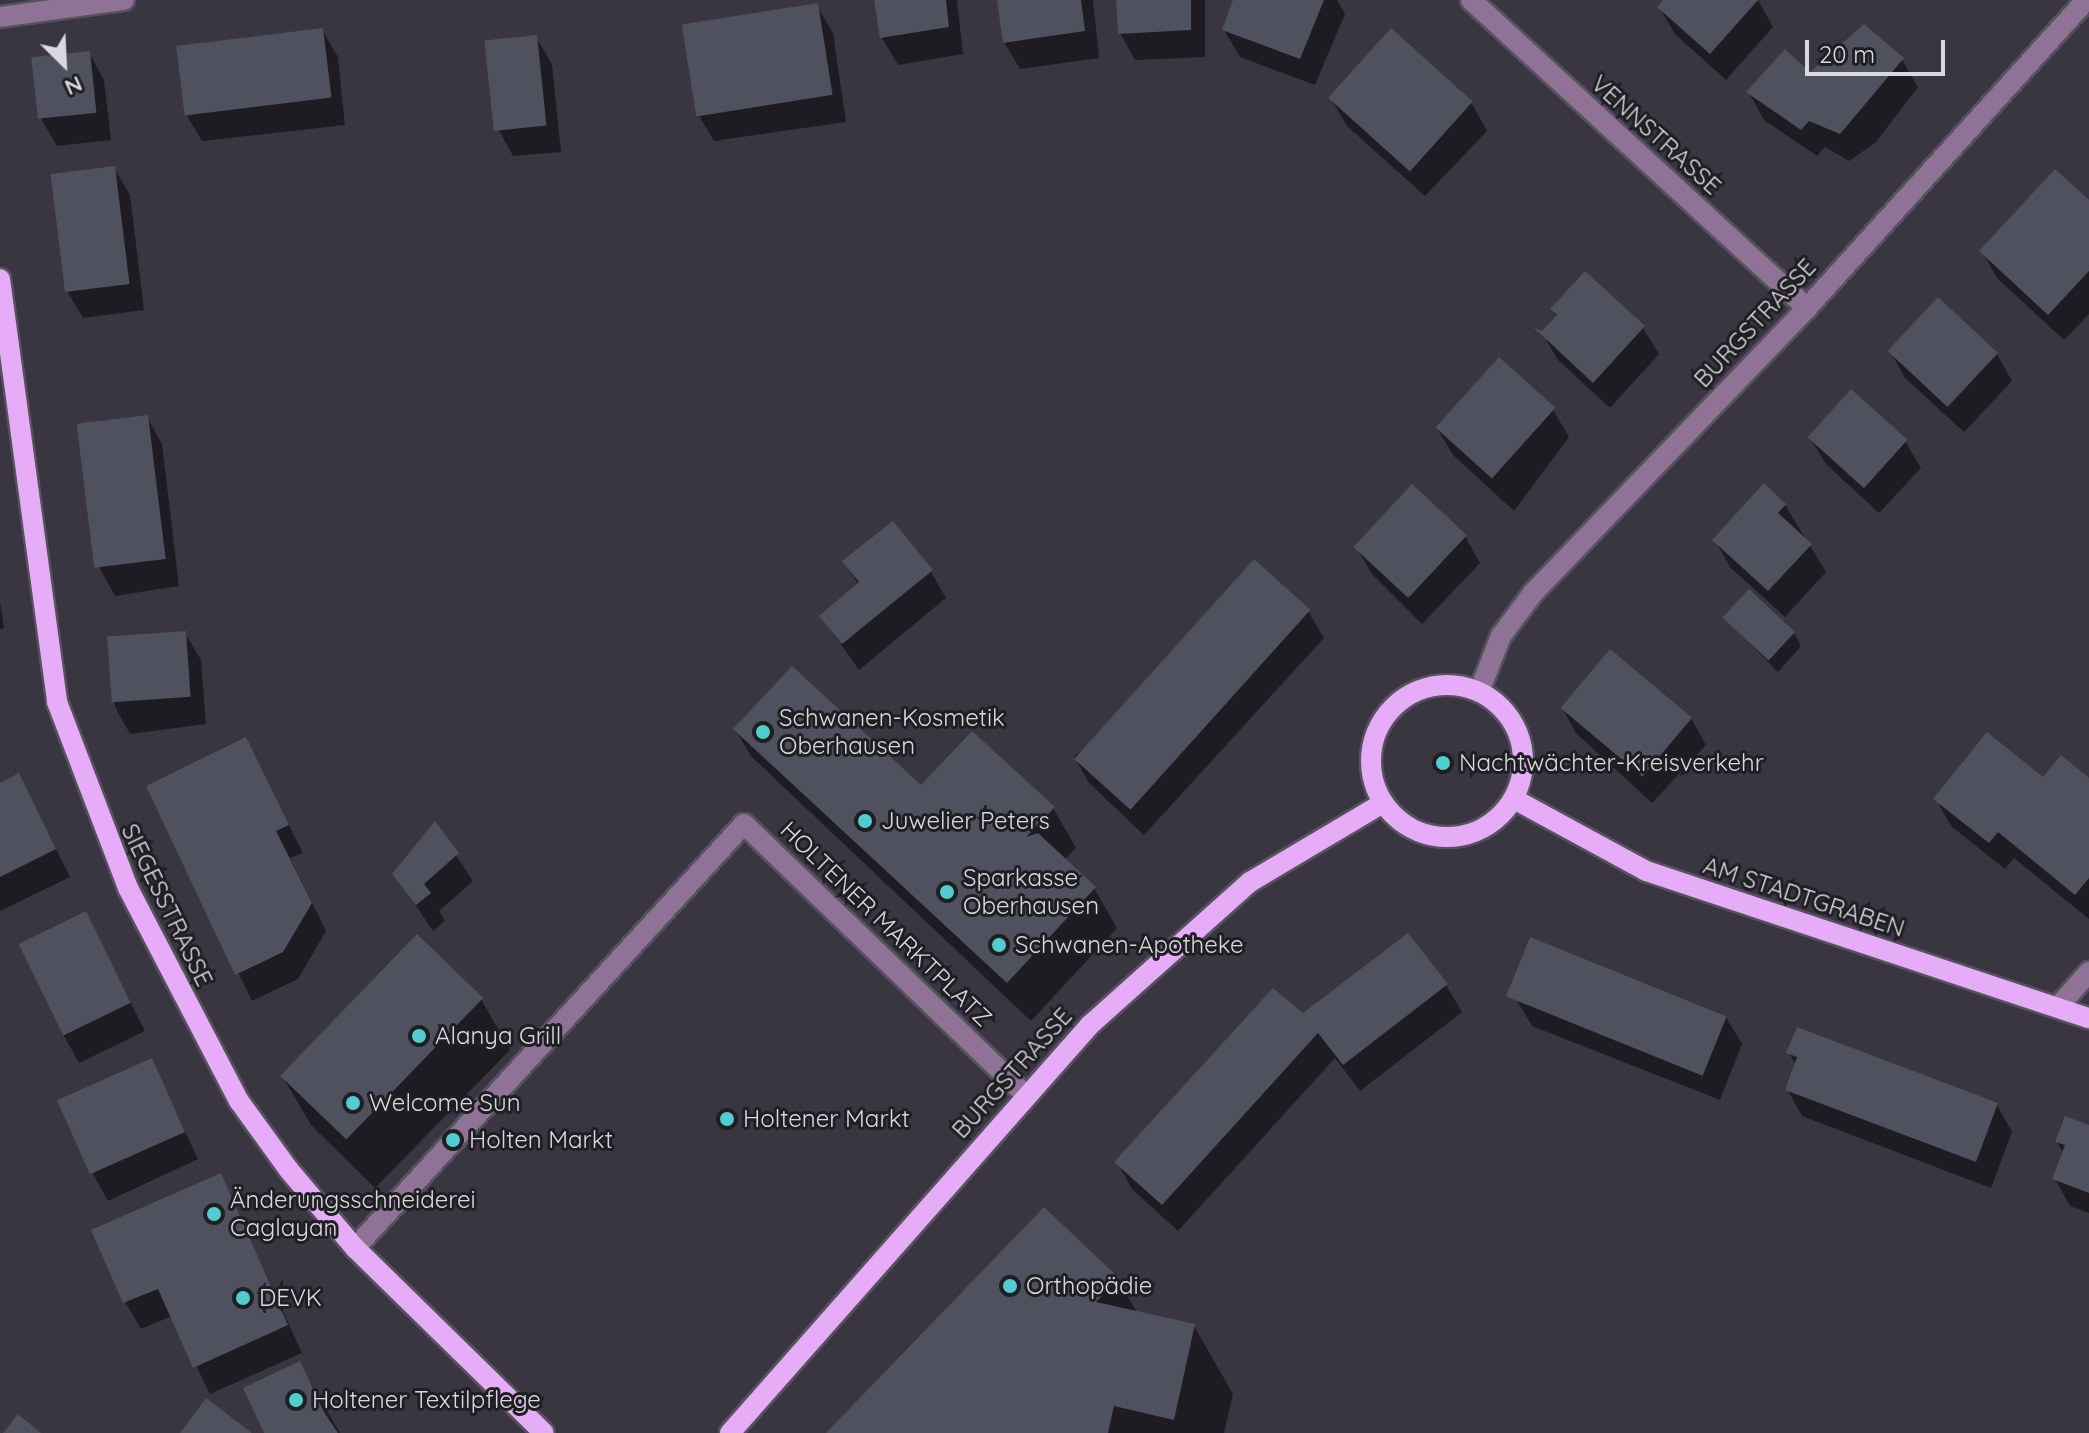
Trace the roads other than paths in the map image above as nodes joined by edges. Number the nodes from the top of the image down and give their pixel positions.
1 (124, 0) edge
2 (1471, 0) edge
3 (2086, 0) edge
4 (0, 17) edge
5 (0, 279) edge
6 (1807, 308) junction
7 (1479, 692) junction
8 (1514, 799) junction
9 (1383, 803) junction
10 (2089, 972) edge
11 (2058, 1007) junction
12 (2089, 1018) edge
13 (1026, 1095) junction
14 (355, 1248) junction
15 (544, 1433) edge
16 (730, 1433) edge

1 - 4 street
2 - 6 street, VENNSTRASSE
3 - 6 street, BURGSTRASSE
5 - 14 main road, SIEGESSTRASSE
6 - 7 street, BURGSTRASSE
7 - 8 main road
7 - 9 main road
8 - 9 main road
8 - 11 main road, AM STADTGRABEN
9 - 13 main road, BURGSTRASSE
10 - 11 street
11 - 12 main road, AM STADTGRABEN
13 - 14 street, HOLTENER MARKTPLATZ
13 - 16 main road, BURGSTRASSE
14 - 15 main road, SIEGESSTRASSE

